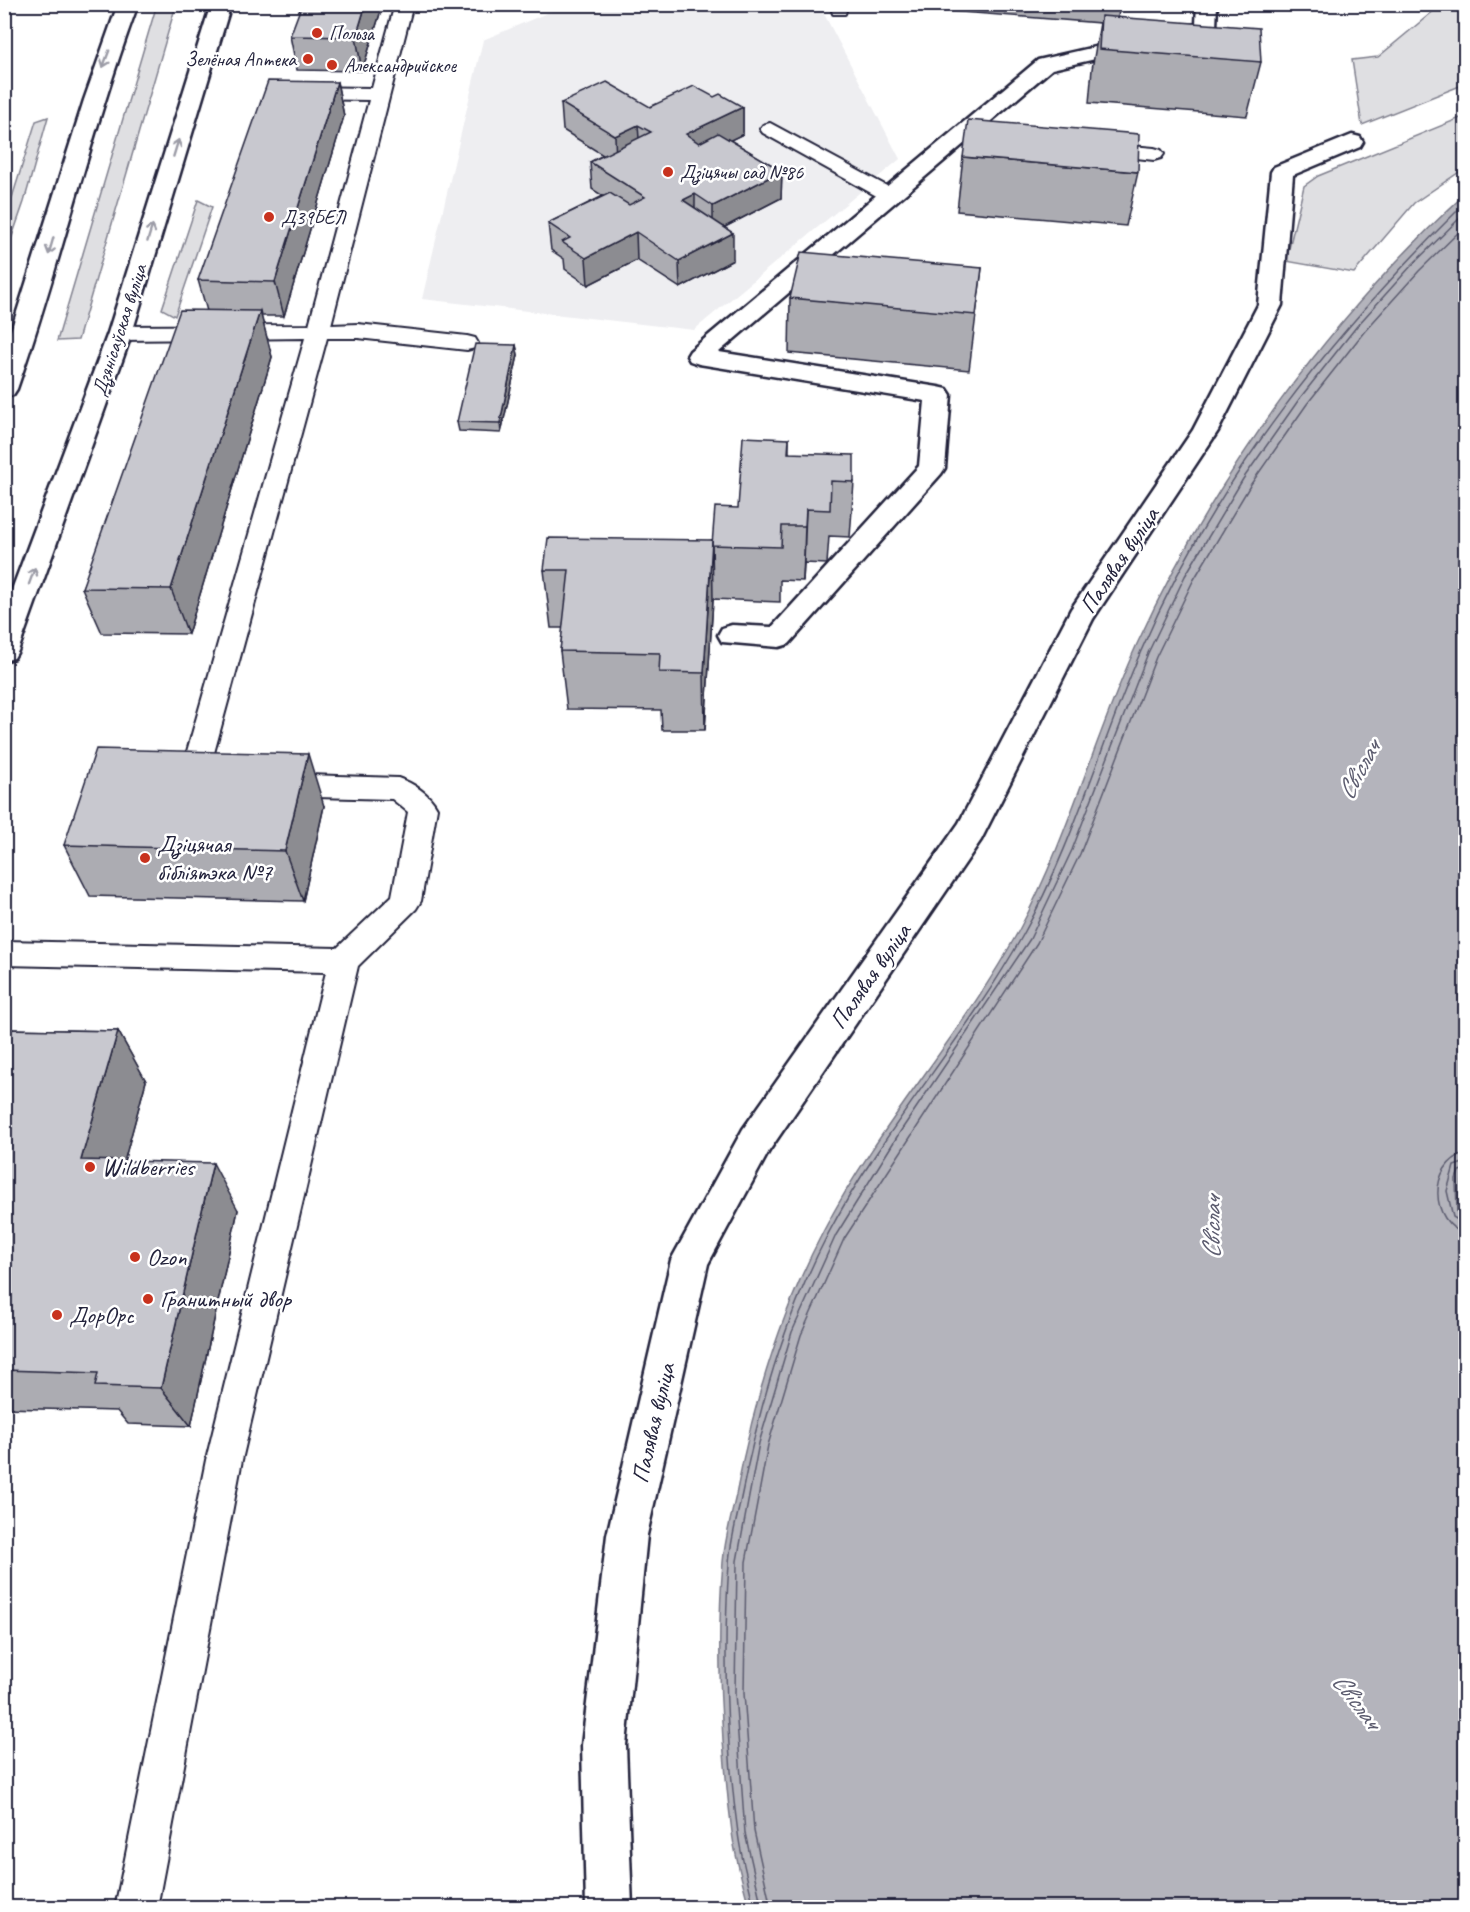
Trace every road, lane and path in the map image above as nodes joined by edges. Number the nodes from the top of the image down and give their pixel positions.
1 (128, 4) edge
2 (221, 4) edge
3 (404, 4) edge
4 (1207, 4) edge
5 (276, 93) edge
6 (380, 94) junction
7 (770, 129) dead end
8 (1352, 142) dead end
9 (1078, 148) edge
10 (1154, 154) dead end
11 (889, 195) junction
12 (318, 331) junction
13 (120, 333) junction
14 (467, 343) dead end
15 (4, 389) edge
16 (732, 635) dead end
17 (4, 651) edge
18 (4, 953) edge
19 (344, 960) junction
20 (136, 1908) edge
21 (609, 1908) edge

1 -> 15 street
13 -> 2 street, Дзянісаўская вуліца
3 - 6 lane
4 - 11 street
5 - 6 lane
6 - 12 lane
7 - 11 lane
8 - 21 street, Палявая вуліца
9 - 10 lane
11 - 16 street
12 - 13 lane
12 - 14 lane
12 - 19 lane
17 -> 13 street, Дзянісаўская вуліца
18 - 19 lane
19 - 20 lane

